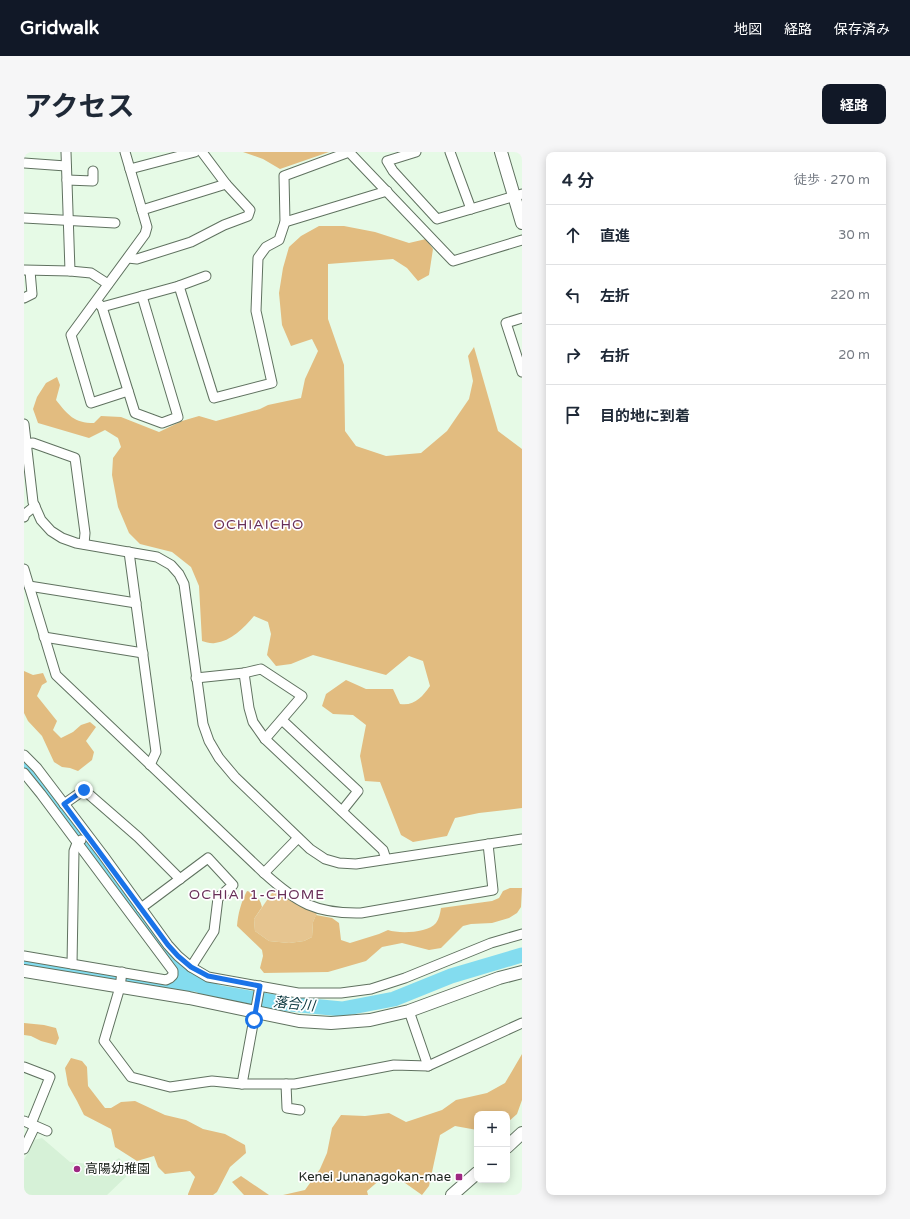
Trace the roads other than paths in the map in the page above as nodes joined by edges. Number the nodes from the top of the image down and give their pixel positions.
1 (66, 152) edge
2 (125, 152) edge
3 (195, 152) edge
4 (202, 152) edge
5 (416, 152) edge
6 (450, 152) edge
7 (502, 152) edge
8 (24, 163) edge
9 (66, 166) junction
10 (130, 169) junction
11 (93, 171) dead end
12 (67, 180) junction
13 (226, 184) junction
14 (387, 191) junction
15 (518, 195) edge
16 (471, 209) junction
17 (142, 210) junction
18 (24, 218) edge
19 (69, 220) junction
20 (286, 222) junction
21 (115, 223) dead end
22 (522, 223) edge
23 (522, 240) edge
24 (128, 258) junction
25 (27, 271) edge
26 (70, 271) junction
27 (206, 276) dead end
28 (108, 284) junction
29 (179, 286) junction
30 (142, 296) junction
31 (24, 298) edge
32 (99, 304) junction
33 (522, 318) edge
34 (520, 361) edge
35 (522, 372) edge
36 (128, 391) junction
37 (24, 424) edge
38 (26, 444) junction
39 (35, 506) junction
40 (24, 517) edge
41 (84, 544) junction
42 (129, 552) junction
43 (24, 569) edge
44 (29, 586) junction
45 (136, 603) junction
46 (44, 637) junction
47 (143, 653) junction
48 (244, 673) junction
49 (196, 678) junction
50 (282, 720) junction
51 (265, 740) junction
52 (24, 755) edge
53 (150, 765) junction
54 (24, 773) edge
55 (64, 804) junction
56 (342, 811) junction
57 (298, 838) junction
58 (83, 839) junction
59 (522, 839) edge
60 (488, 844) junction
61 (386, 859) junction
62 (264, 873) junction
63 (180, 879) junction
64 (141, 908) junction
65 (522, 934) edge
66 (24, 956) edge
67 (72, 964) junction
68 (191, 967) junction
69 (24, 971) edge
70 (122, 972) junction
71 (522, 972) edge
72 (120, 987) junction
73 (260, 988) junction
74 (256, 1010) junction
75 (409, 1012) junction
76 (522, 1024) edge
77 (428, 1066) junction
78 (24, 1067) edge
79 (242, 1084) junction
80 (286, 1084) junction
81 (300, 1110) dead end
82 (30, 1124) edge
83 (47, 1131) dead end
84 (522, 1133) edge
85 (510, 1143) edge
86 (24, 1149) edge
87 (474, 1176) edge
88 (452, 1195) edge

1 - 9 street
2 - 10 street
3 - 10 street
4 - 13 street
5 - 16 street
6 - 16 street
7 - 15 street
8 - 9 street
9 - 12 street
10 - 17 street
11 - 12 street
12 - 19 street
13 - 17 street
13 - 24 street
14 - 20 street
14 - 20 street
14 - 23 street
15 - 16 street
15 - 22 street
17 - 24 street
18 - 19 street
19 - 21 street
19 - 26 street
20 - 29 street
24 - 28 street
25 - 26 street
25 - 31 street
26 - 28 street
27 - 29 street
28 - 32 street
29 - 30 street
30 - 32 street
30 - 36 street
32 - 36 street
32 - 36 street
33 - 34 street
34 - 35 street
37 - 38 street
38 - 39 street
38 - 41 street
39 - 40 street
39 - 41 street
41 - 42 street
42 - 45 street
42 - 49 street
43 - 44 street
44 - 45 street
44 - 46 street
45 - 47 street
46 - 47 street
46 - 53 street
47 - 53 street
48 - 49 street
48 - 50 street
48 - 51 street
49 - 57 street
50 - 51 street
50 - 56 street
51 - 56 street
52 - 55 street
53 - 62 street
54 - 58 street
55 - 58 street
55 - 63 street
56 - 61 street
57 - 61 street
57 - 62 street
58 - 64 street
58 - 67 street
58 - 70 street
59 - 60 street
60 - 61 street
60 - 62 street
63 - 64 street
63 - 68 street
64 - 68 street
65 - 73 street
66 - 67 street
67 - 70 street
68 - 73 street
69 - 72 street
70 - 72 street
71 - 75 street
72 - 74 street
72 - 79 street
73 - 74 street
74 - 75 street
74 - 79 street
75 - 77 street
76 - 77 street
77 - 80 street
78 - 82 street
79 - 80 street
80 - 81 street
82 - 83 street
82 - 86 street
84 - 85 street
87 - 88 street

